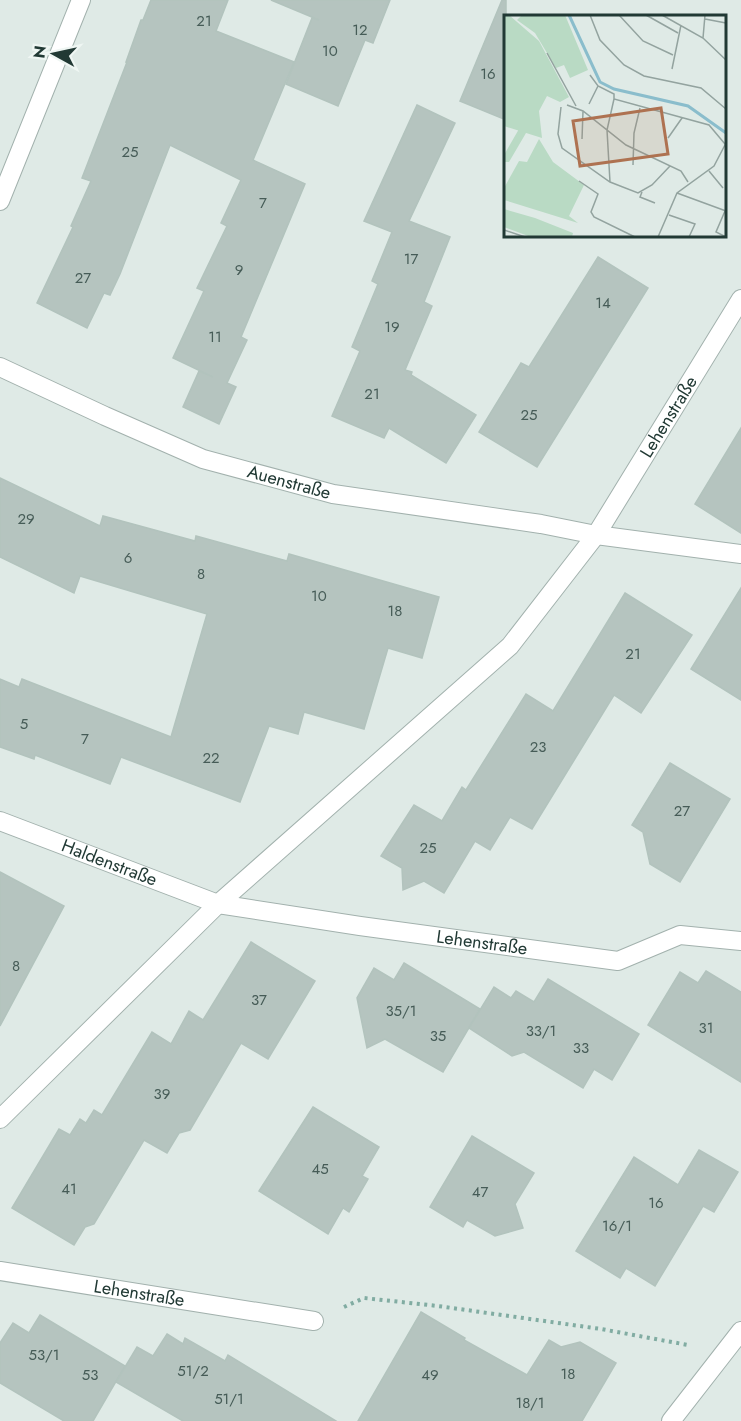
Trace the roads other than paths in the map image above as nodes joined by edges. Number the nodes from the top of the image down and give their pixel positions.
1 (81, 0) edge
2 (0, 201) edge
3 (741, 299) edge
4 (0, 367) edge
5 (596, 535) junction
6 (741, 554) edge
7 (0, 821) edge
8 (218, 904) junction
9 (741, 941) edge
10 (0, 1119) edge
11 (0, 1271) edge
12 (314, 1321) dead end
13 (741, 1330) edge
14 (671, 1421) edge

1 - 2 street
3 - 5 street, Lehenstraße
4 - 5 street, Auenstraße
5 - 6 street
5 - 8 street, Lehenstraße
7 - 8 street, Haldenstraße
8 - 9 street, Lehenstraße
8 - 10 street, Lehenstraße
11 - 12 street, Lehenstraße
13 - 14 street

